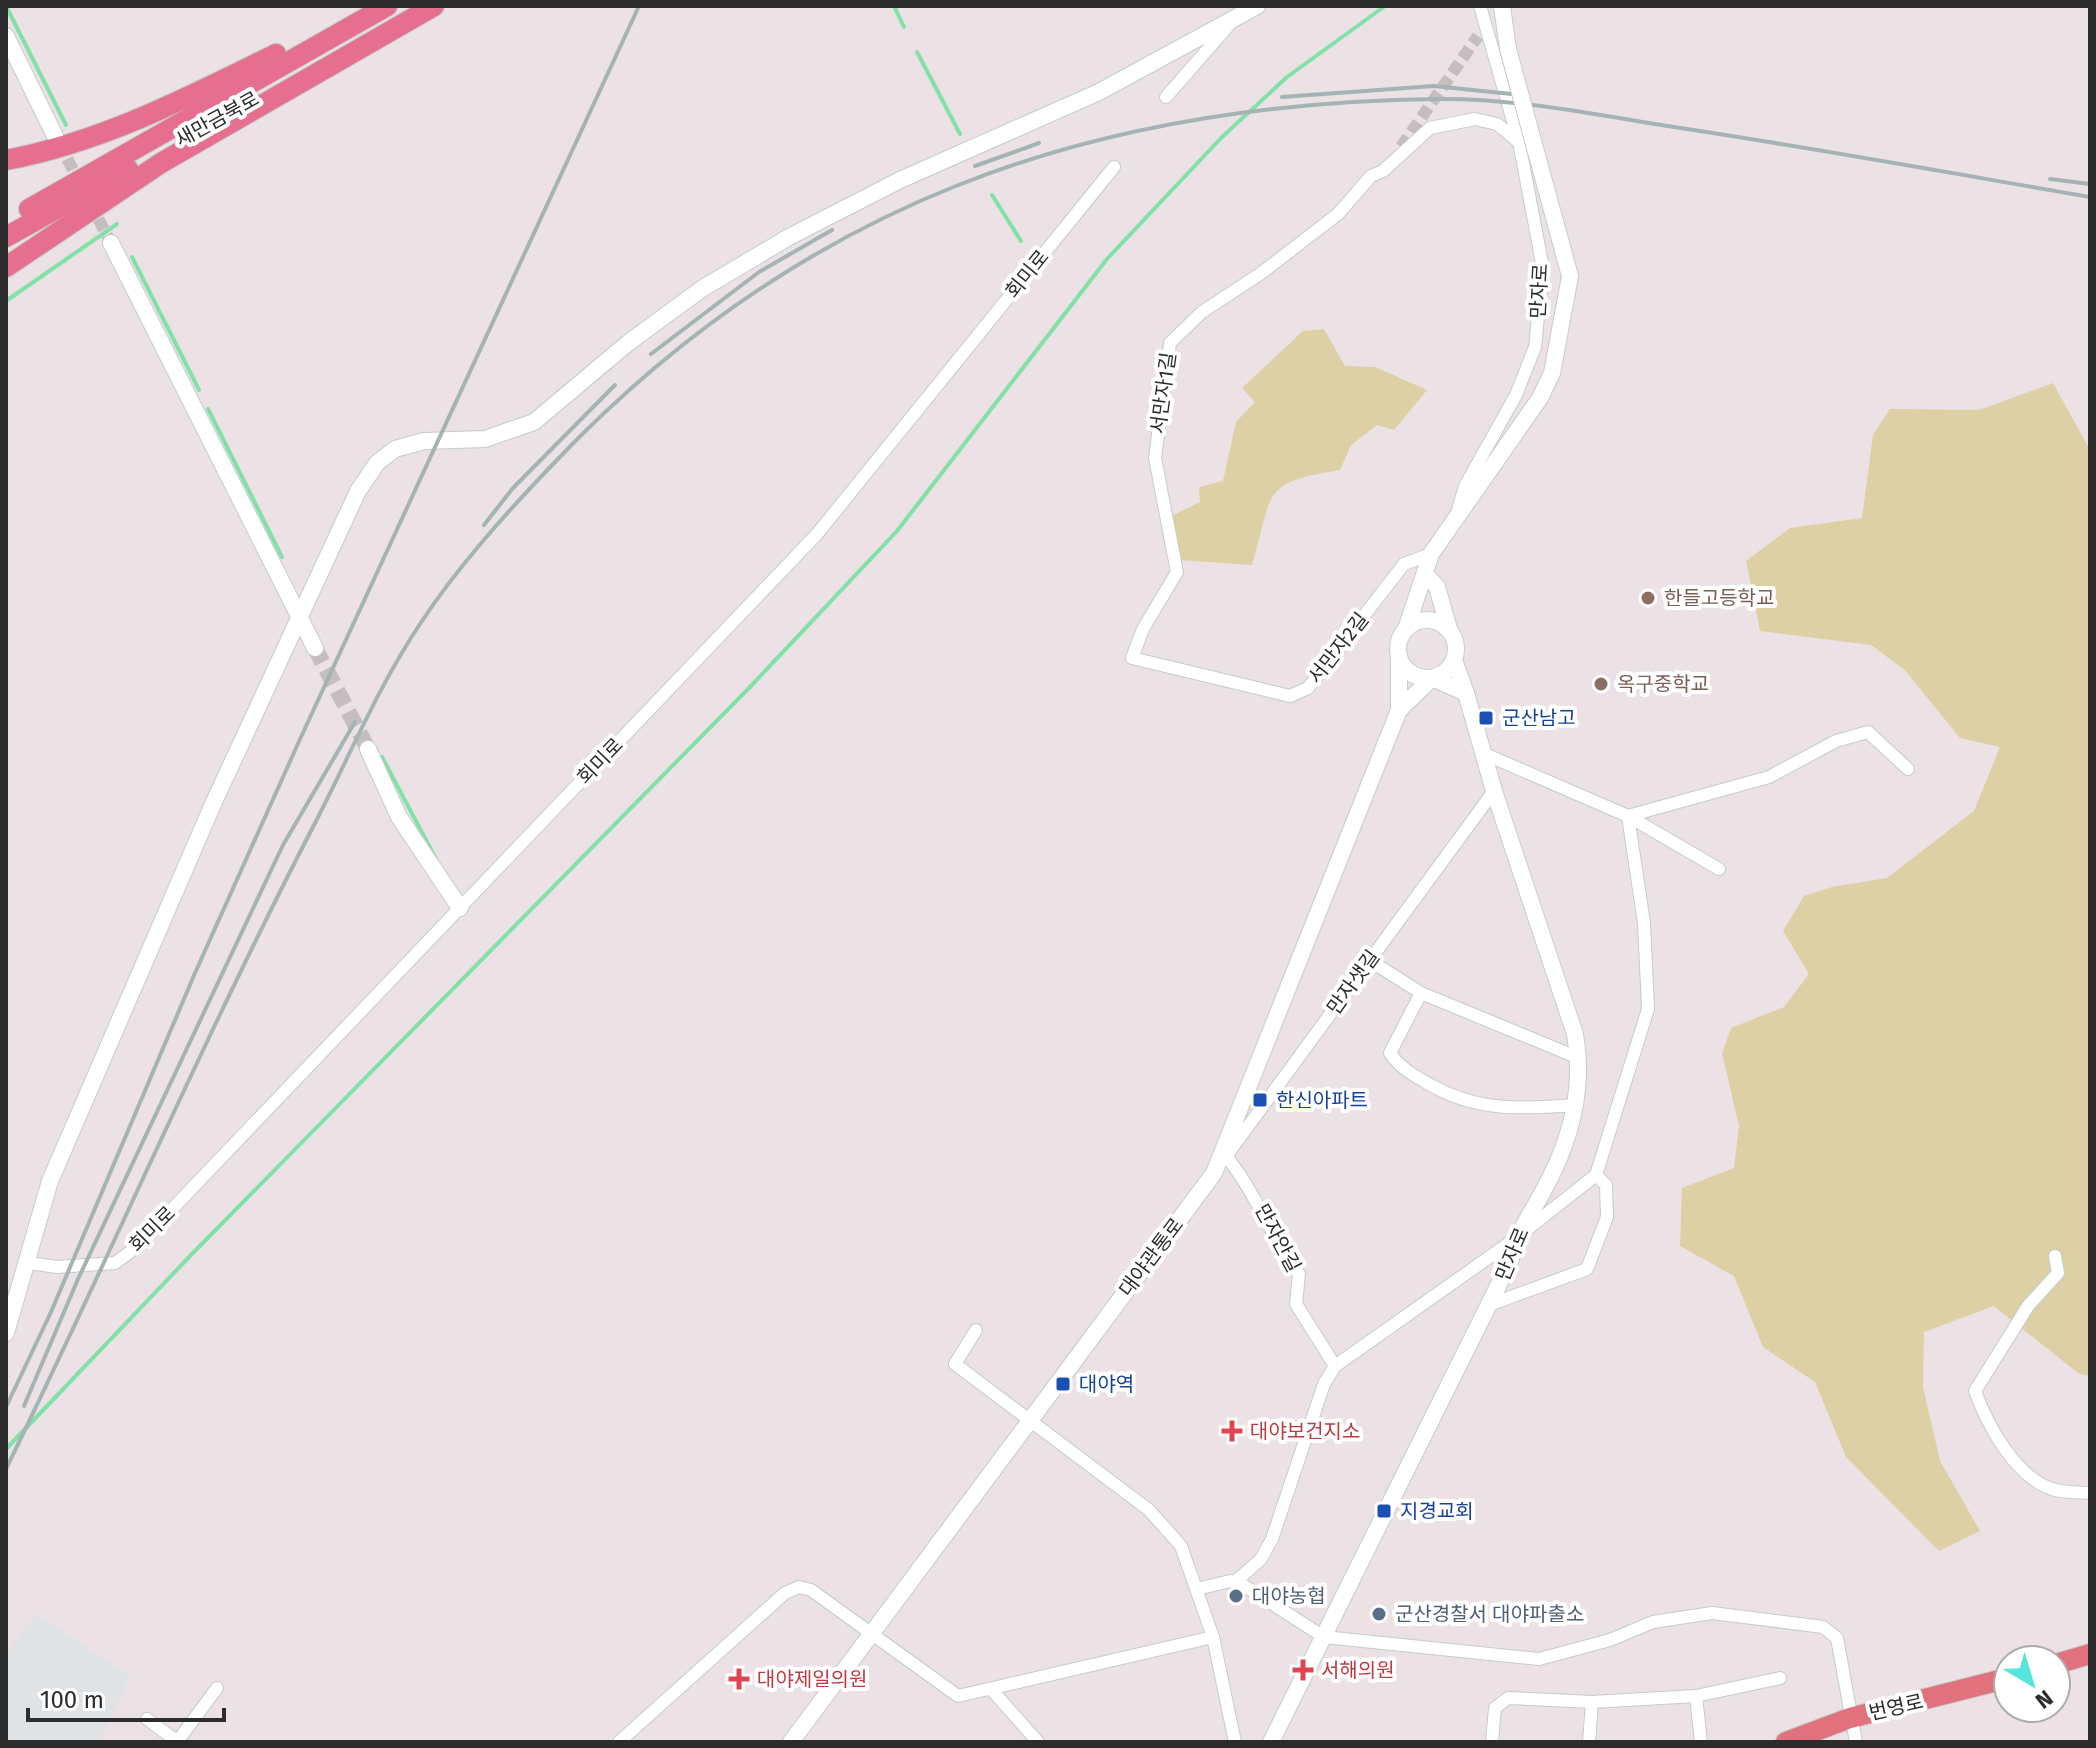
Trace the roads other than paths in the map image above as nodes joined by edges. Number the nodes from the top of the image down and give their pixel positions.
1 (373, 6) edge
2 (387, 6) edge
3 (433, 6) edge
4 (1257, 6) edge
5 (1480, 6) edge
6 (1502, 6) edge
7 (1236, 16) junction
8 (1484, 20) junction
9 (6, 36) edge
10 (1478, 36) tunnel mouth
11 (1166, 97) dead end
12 (55, 136) tunnel mouth
13 (1519, 142) junction
14 (1401, 147) tunnel mouth
15 (6, 160) edge
16 (1114, 167) dead end
17 (1383, 171) junction
18 (6, 222) edge
19 (6, 237) edge
20 (111, 243) tunnel mouth
21 (6, 267) edge
22 (1455, 517) junction
23 (1431, 554) junction
24 (1426, 575) junction
25 (300, 616) junction
26 (1406, 629) junction
27 (1449, 629) junction
28 (315, 648) tunnel mouth
29 (1399, 656) junction
30 (1132, 658) joint
31 (1454, 660) junction
32 (1432, 678) junction
33 (1466, 693) junction
34 (1399, 710) junction
35 (368, 749) tunnel mouth
36 (1487, 755) junction
37 (1908, 769) dead end
38 (1494, 791) junction
39 (1628, 816) junction
40 (1719, 869) dead end
41 (460, 908) junction
42 (1369, 960) junction
43 (1421, 993) junction
44 (1579, 1058) junction
45 (1576, 1105) junction
46 (1226, 1156) junction
47 (1214, 1173) junction
48 (1596, 1175) junction
49 (1515, 1239) junction
50 (2055, 1256) dead end
51 (29, 1263) junction
52 (1489, 1305) junction
53 (976, 1330) dead end
54 (6, 1333) edge
55 (1335, 1366) junction
56 (1028, 1422) junction
57 (2090, 1493) edge
58 (1235, 1582) junction
59 (1197, 1589) junction
60 (871, 1633) junction
61 (1213, 1637) junction
62 (1324, 1637) junction
63 (1780, 1678) dead end
64 (1992, 1682) edge
65 (217, 1688) dead end
66 (991, 1689) junction
67 (1696, 1696) junction
68 (1592, 1702) junction
69 (1850, 1718) junction
70 (147, 1719) dead end
71 (178, 1742) edge
72 (619, 1742) edge
73 (791, 1742) edge
74 (1038, 1742) edge
75 (1235, 1742) edge
76 (1271, 1742) edge
77 (1492, 1742) edge
78 (1589, 1742) edge
79 (1701, 1742) edge
80 (1786, 1742) edge
81 (1856, 1742) edge

1 - 15 highway
2 - 18 highway, 새만금북로
3 - 19 highway, 새만금북로
3 - 21 highway
4 - 7 street
5 - 8 street, 만자로
6 - 22 street, 만자로, bridge
7 - 11 street
7 - 25 street
8 - 10 street
8 - 13 street, 만자로
9 - 12 street
13 - 17 street, 서만자1길
13 - 22 street, 만자로
14 - 17 street, 서만자1길
16 - 41 street, 회미로
17 - 30 street, 서만자1길
20 - 25 street
22 - 23 street, 만자로
23 - 24 street, 만자로
23 - 30 street, 서만자2길
24 - 26 street, 만자로
24 - 27 street
25 - 28 street
25 - 51 street
26 - 27 street
26 - 29 street
27 - 31 street
29 - 32 street
29 - 34 street
31 - 32 street
31 - 33 street, 만자로
32 - 33 street
32 - 34 street
33 - 36 street, 만자로
34 - 47 street, 대야관통로
35 - 41 street
36 - 38 street, 만자로
36 - 39 street
37 - 39 street
38 - 42 street, 만자샛길
38 - 44 street, 만자로
39 - 40 street
39 - 48 street
41 - 51 street, 회미로
42 - 43 street
42 - 46 street, 만자샛길
43 - 44 street
43 - 45 street
44 - 45 street, 만자로
45 - 49 street, 만자로
46 - 47 street, 만자샛길
46 - 55 street, 만자안길
47 - 56 street, 대야관통로
48 - 49 street
48 - 52 street
49 - 52 street, 만자로
49 - 55 street
50 - 57 street
51 - 54 street
52 - 62 street, 만자로
53 - 56 street
55 - 58 street
56 - 59 street
56 - 60 street, 대야관통로
58 - 59 street
58 - 62 street
59 - 61 street
60 - 66 street
60 - 72 street
60 - 73 street, 대야관통로
61 - 66 street
61 - 75 street
62 - 69 street
62 - 76 street, 만자로
63 - 67 street
64 - 69 main road, 번영로
65 - 71 street
66 - 74 street
67 - 68 street
67 - 79 street
68 - 77 street
68 - 78 street
69 - 80 main road, 번영로
69 - 81 street
70 - 71 street

